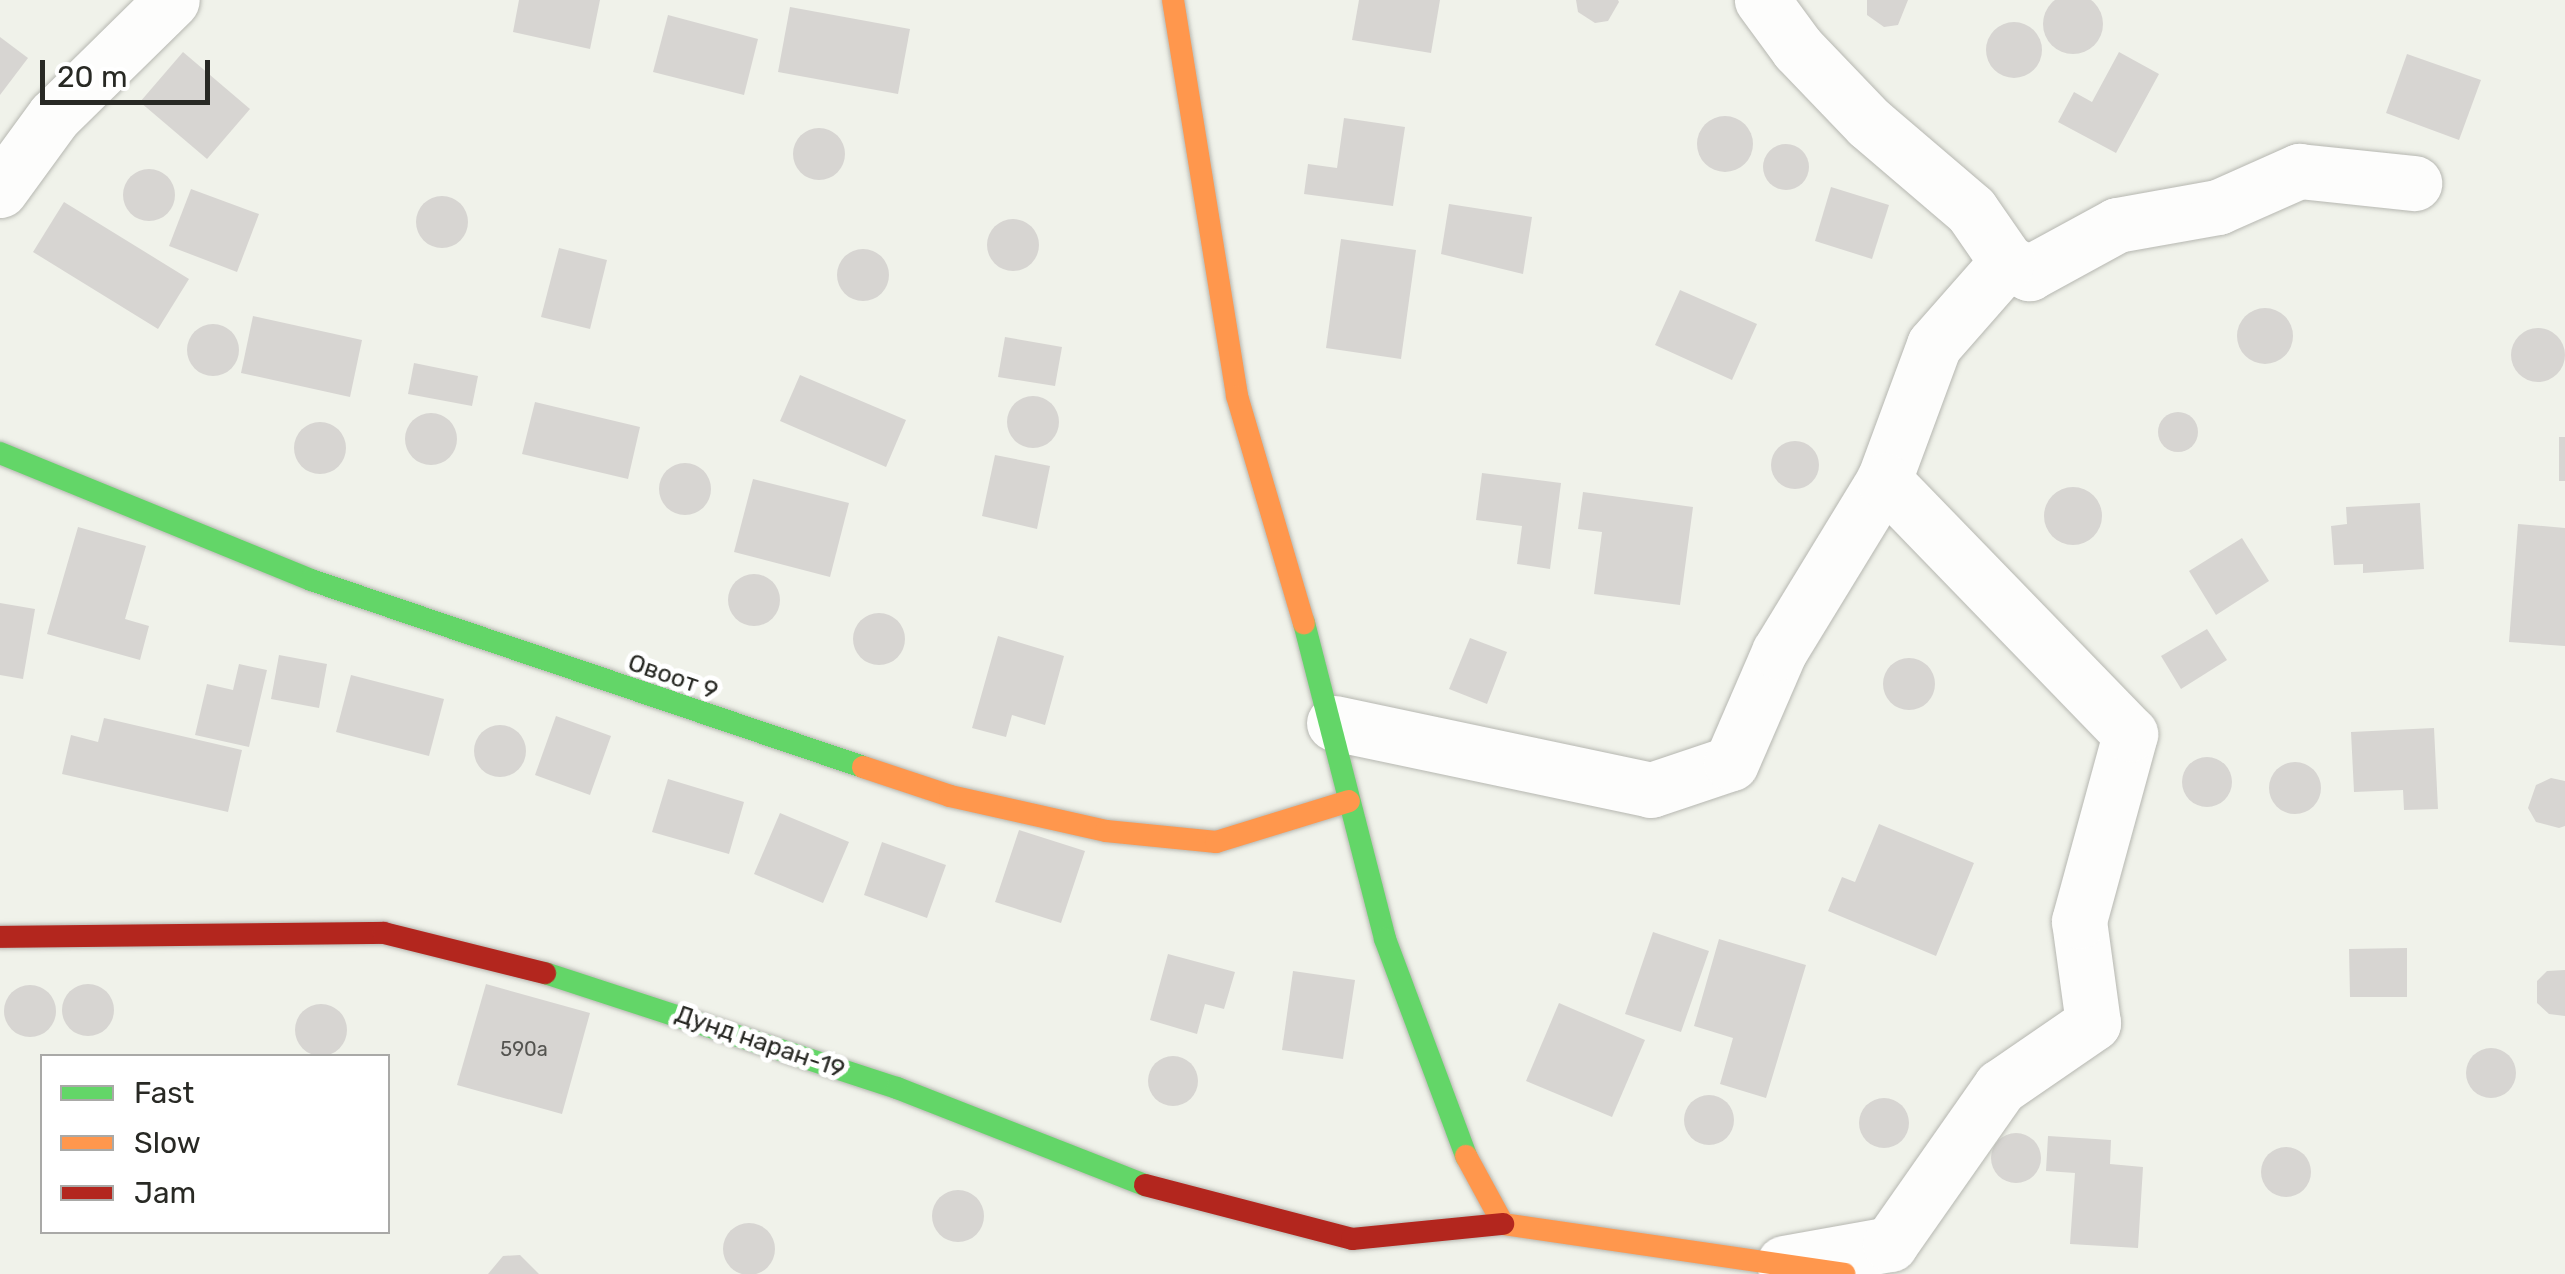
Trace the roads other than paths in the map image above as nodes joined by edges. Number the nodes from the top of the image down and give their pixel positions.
1 (172, 0) edge
2 (1173, 0) edge
3 (1762, 0) edge
4 (2414, 184) dead end
5 (0, 190) edge
6 (2007, 262) junction
7 (0, 452) edge
8 (1884, 480) junction
9 (1334, 723) junction
10 (1349, 801) junction
11 (0, 938) edge
12 (1503, 1224) junction
13 (1785, 1269) edge
14 (1844, 1274) edge

1 - 5 street
2 - 9 street
3 - 6 street
4 - 6 street
6 - 8 street
7 - 10 street, Овоот 9
8 - 9 street
8 - 13 street
9 - 10 street
10 - 12 street
11 - 12 street, Дунд наран-19
12 - 13 street, Дунд наран-19
13 - 14 street, Дунд наран-19

